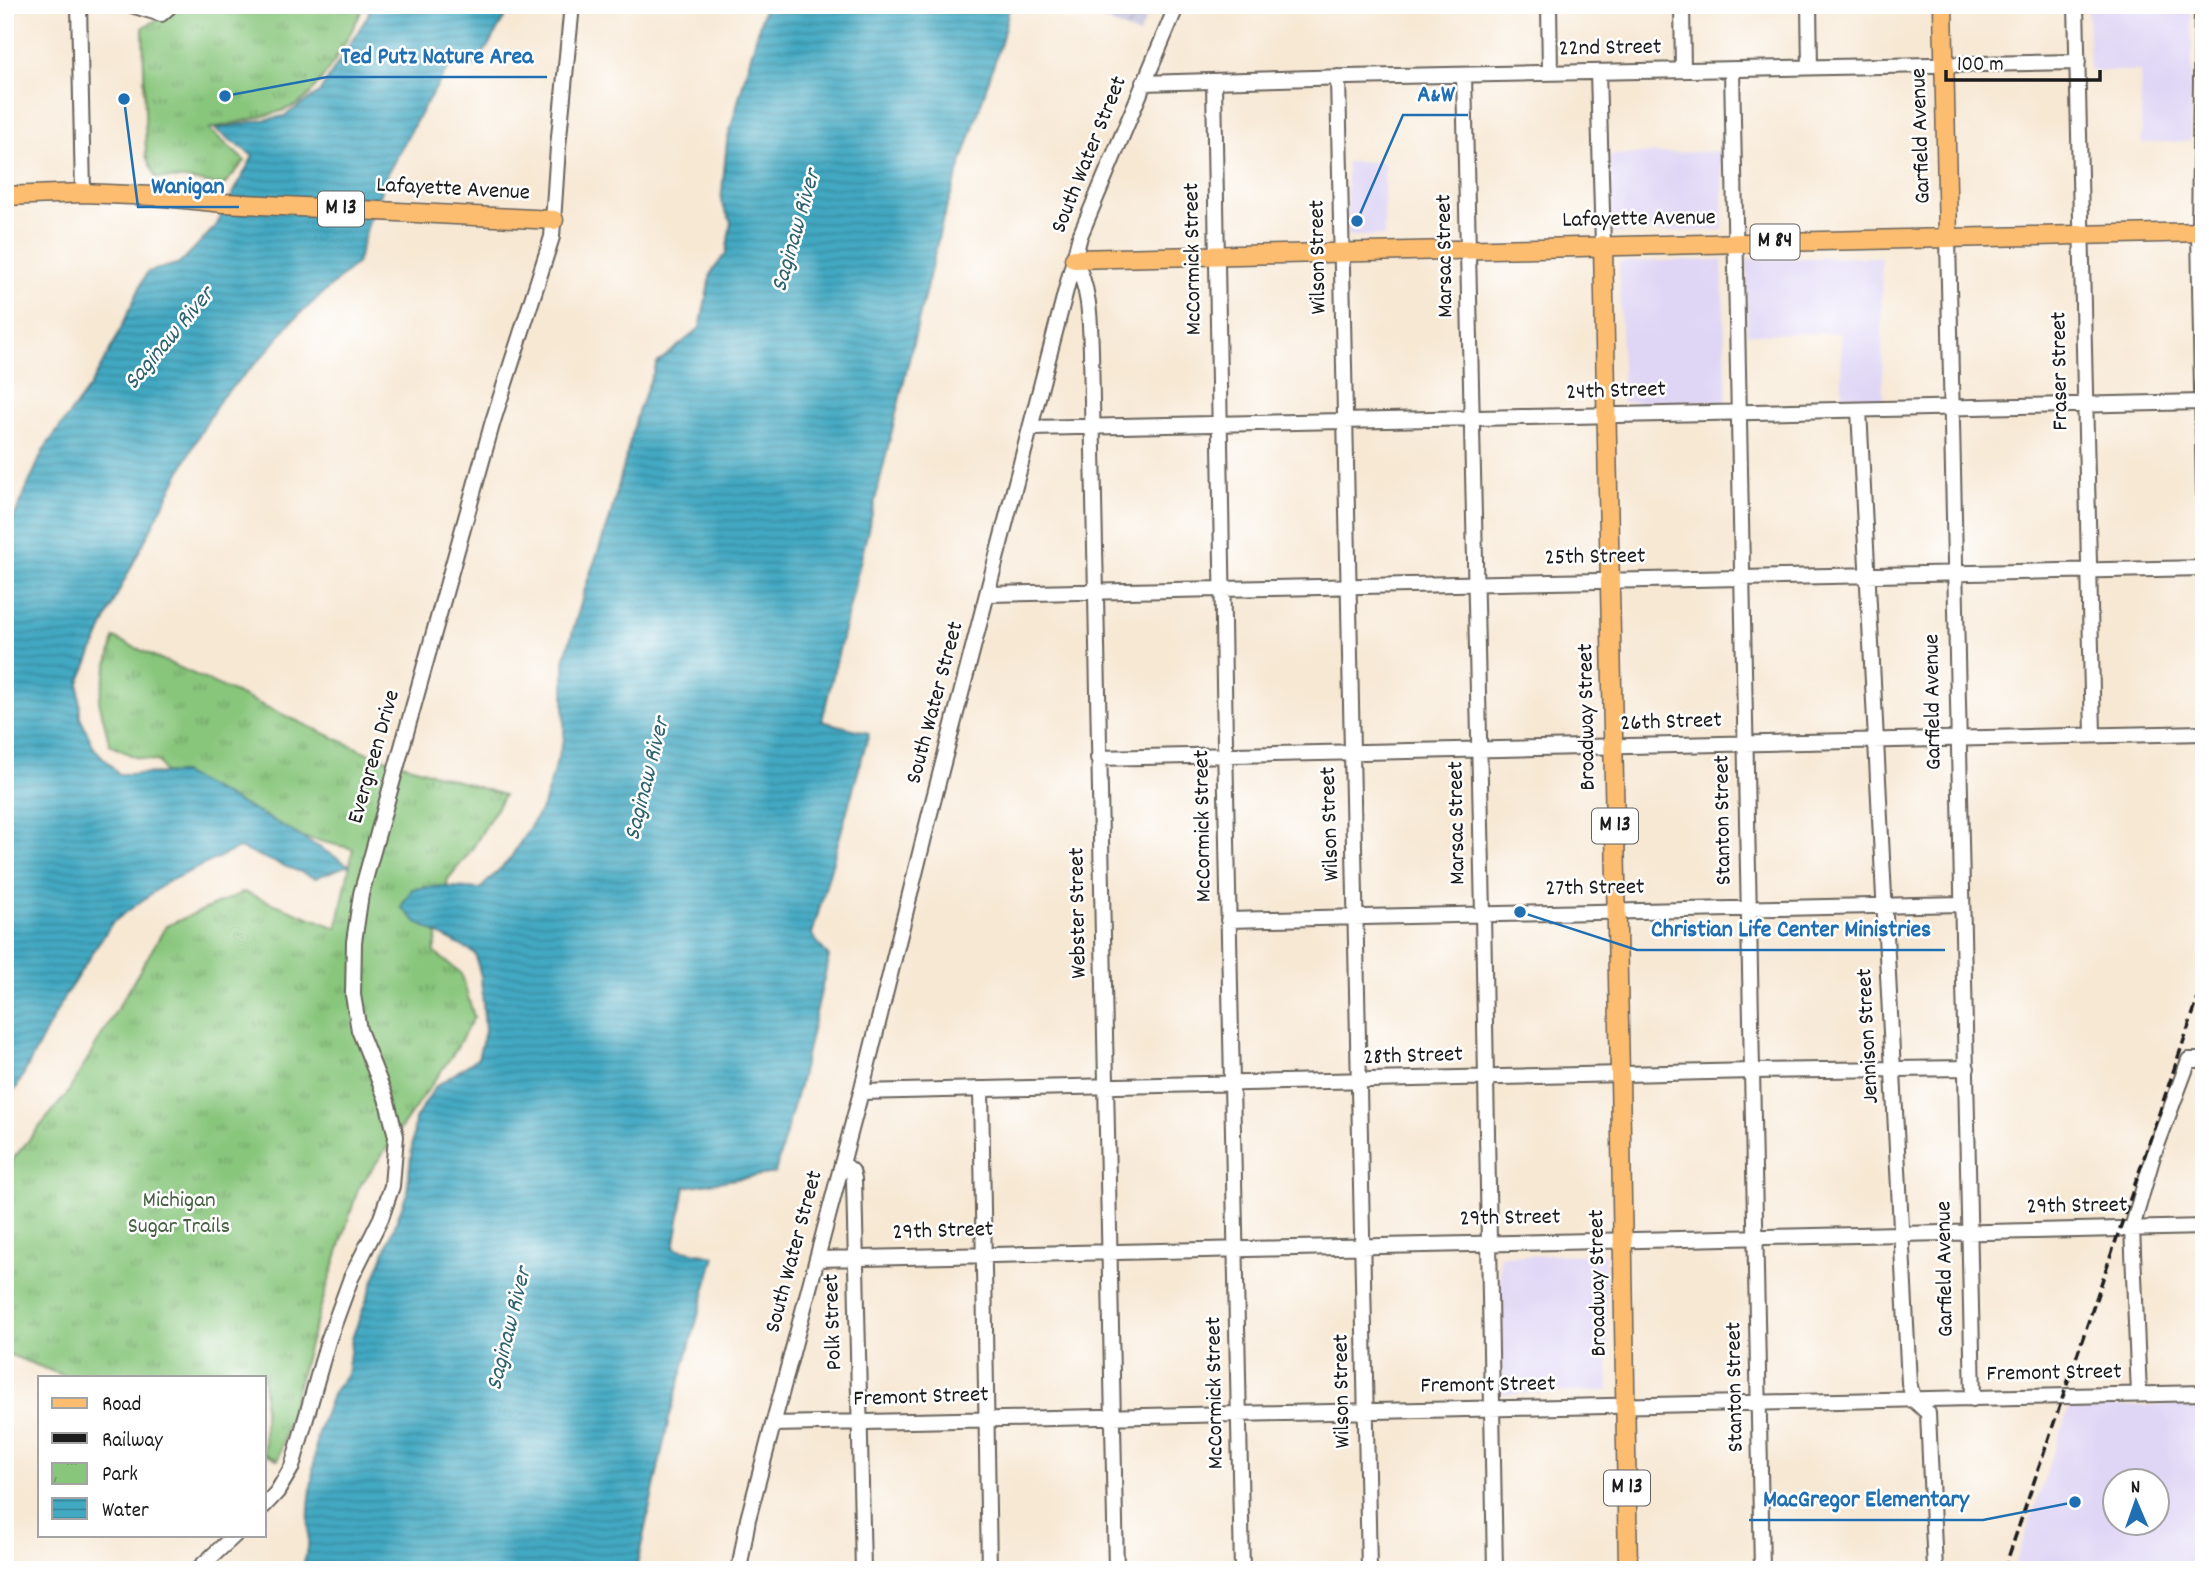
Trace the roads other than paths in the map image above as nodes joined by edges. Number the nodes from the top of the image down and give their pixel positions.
1 (79, 5) edge
2 (131, 5) edge
3 (572, 5) edge
4 (1177, 5) edge
5 (1549, 5) edge
6 (1682, 5) edge
7 (1809, 5) edge
8 (1943, 5) edge
9 (2076, 5) edge
10 (2202, 5) edge
11 (166, 10) edge
12 (2203, 59) edge
13 (2078, 62) junction
14 (1944, 65) junction
15 (1810, 67) junction
16 (1732, 70) junction
17 (1683, 71) junction
18 (1598, 72) junction
19 (1550, 73) junction
20 (1464, 75) junction
21 (1338, 77) junction
22 (1214, 82) junction
23 (1143, 83) junction
24 (83, 193) junction
25 (5, 195) edge
26 (554, 220) junction
27 (2201, 232) edge
28 (2081, 235) junction
29 (1948, 239) junction
30 (1736, 242) junction
31 (1603, 245) junction
32 (1469, 248) junction
33 (1342, 251) junction
34 (1217, 254) junction
35 (1074, 258) junction
36 (2202, 402) edge
37 (2084, 405) junction
38 (1951, 407) junction
39 (1859, 410) junction
40 (1740, 412) junction
41 (1606, 416) junction
42 (1472, 418) junction
43 (1346, 421) junction
44 (1220, 424) junction
45 (1092, 426) junction
46 (1031, 428) junction
47 (2204, 493) edge
48 (2204, 568) edge
49 (2088, 570) junction
50 (1956, 573) junction
51 (1868, 574) junction
52 (1743, 577) junction
53 (1609, 581) junction
54 (1475, 583) junction
55 (1349, 585) junction
56 (1222, 588) junction
57 (1095, 592) junction
58 (988, 594) junction
59 (2204, 733) edge
60 (2093, 735) junction
61 (1959, 738) junction
62 (1877, 739) junction
63 (1745, 743) junction
64 (1613, 747) junction
65 (1479, 750) junction
66 (1352, 752) junction
67 (1225, 754) junction
68 (1098, 758) junction
69 (1962, 904) junction
70 (1886, 905) junction
71 (1749, 908) junction
72 (1617, 911) junction
73 (1483, 915) junction
74 (1356, 917) junction
75 (1228, 920) junction
76 (2196, 1060) edge
77 (1894, 1068) junction
78 (1967, 1068) junction
79 (1753, 1071) junction
80 (1620, 1076) junction
81 (1485, 1077) junction
82 (1359, 1081) junction
83 (1232, 1084) junction
84 (1107, 1087) junction
85 (981, 1089) junction
86 (861, 1092) junction
87 (842, 1163) junction
88 (2204, 1227) edge
89 (2132, 1228) junction
90 (1969, 1232) junction
91 (1900, 1234) junction
92 (1755, 1236) junction
93 (1622, 1240) junction
94 (1489, 1242) junction
95 (1362, 1247) junction
96 (1236, 1249) junction
97 (1110, 1251) junction
98 (983, 1253) junction
99 (855, 1258) junction
100 (817, 1259) junction
101 (2204, 1393) edge
102 (2139, 1394) junction
103 (1973, 1399) junction
104 (1914, 1400) junction
105 (1760, 1402) junction
106 (1625, 1406) junction
107 (1492, 1409) junction
108 (1366, 1411) junction
109 (1240, 1413) junction
110 (1113, 1416) junction
111 (986, 1419) junction
112 (860, 1423) junction
113 (773, 1424) junction
114 (266, 1504) edge
115 (234, 1536) edge
116 (197, 1570) edge
117 (739, 1570) edge
118 (863, 1570) edge
119 (989, 1570) edge
120 (1116, 1570) edge
121 (1242, 1570) edge
122 (1369, 1570) edge
123 (1495, 1570) edge
124 (1628, 1570) edge
125 (1762, 1570) edge
126 (1935, 1570) edge

1 - 24 street
2 - 11 street
3 - 26 street, Evergreen Drive
4 - 23 street, South Water Street
5 - 19 street
6 - 17 street
7 - 15 street
8 - 14 main road, Garfield Avenue
9 - 13 street, Fraser Street
10 - 12 street
12 - 27 street
13 - 14 street, 22nd Street
13 - 28 street, Fraser Street
14 - 15 street, 22nd Street
14 - 29 main road, Garfield Avenue
15 - 16 street, 22nd Street
16 - 17 street, 22nd Street
16 - 30 street, Stanton Street
17 - 18 street, 22nd Street
18 - 19 street, 22nd Street
18 - 31 street, Broadway Street
19 - 20 street, 22nd Street
20 - 21 street, 22nd Street
20 - 32 street, Marsac Street
21 - 22 street, 22nd Street
21 - 33 street, Wilson Street
22 - 23 street, 22nd Street
22 - 34 street, McCormick Street
23 - 35 street, South Water Street
24 - 25 main road, M 13
24 - 26 main road, Lafayette Avenue / M 13
26 - 114 street, Evergreen Drive
27 - 28 main road, Lafayette Avenue
27 - 36 street
28 - 29 main road, Lafayette Avenue
28 - 37 street, Fraser Street
29 - 30 main road, Lafayette Avenue / M 84
29 - 38 street, Garfield Avenue
30 - 31 main road, Lafayette Avenue / M 84
30 - 40 street, Stanton Street
31 - 32 main road, Lafayette Avenue
31 - 41 main road, Broadway Street / M 13
32 - 33 main road, Lafayette Avenue
32 - 42 street, Marsac Street
33 - 34 main road, Lafayette Avenue
33 - 43 street, Wilson Street
34 - 35 main road, Lafayette Avenue
34 - 44 street, McCormick Street
35 - 45 street, Webster Street
35 - 46 street, South Water Street
36 - 37 street, 24th Street
36 - 47 street
37 - 38 street, 24th Street
37 - 49 street, Fraser Street
38 - 39 street, 24th Street
38 - 50 street, Garfield Avenue
39 - 40 street, 24th Street
39 - 51 street, Jennison Street
40 - 41 street, 24th Street
40 - 52 street, Stanton Street
41 - 42 street, 24th Street
41 - 53 main road, Broadway Street / M 13
42 - 43 street, 24th Street
42 - 54 street, Marsac Street
43 - 44 street, 24th Street
43 - 55 street, Wilson Street
44 - 45 street, 24th Street
44 - 56 street, McCormick Street
45 - 46 street, 24th Street
45 - 57 street, Webster Street
46 - 58 street, South Water Street
48 - 49 street, 25th Street
49 - 50 street, 25th Street
49 - 60 street, Fraser Street
50 - 51 street, 25th Street
50 - 61 street, Garfield Avenue
51 - 52 street, 25th Street
51 - 62 street, Jennison Street
52 - 53 street, 25th Street
52 - 63 street, Stanton Street
53 - 54 street, 25th Street
53 - 64 main road, Broadway Street / M 13
54 - 55 street, 25th Street
54 - 65 street, Marsac Street
55 - 56 street, 25th Street
55 - 66 street, Wilson Street
56 - 57 street, 25th Street
56 - 67 street, McCormick Street
57 - 58 street, 25th Street
57 - 68 street, Webster Street
58 - 86 street, South Water Street
59 - 60 street, 26th Street
60 - 61 street, 26th Street
61 - 62 street, 26th Street
61 - 69 street, Garfield Avenue
62 - 63 street, 26th Street
62 - 70 street, Jennison Street
63 - 64 street, 26th Street
63 - 71 street, Stanton Street
64 - 65 street, 26th Street
64 - 72 main road, Broadway Street / M 13
65 - 66 street, 26th Street
65 - 73 street, Marsac Street
66 - 67 street, 26th Street
66 - 74 street, Wilson Street
67 - 68 street, 26th Street
67 - 75 street, McCormick Street
68 - 84 street, Webster Street
69 - 70 street, 27th Street
69 - 78 street, Garfield Avenue
70 - 71 street, 27th Street
70 - 77 street, Jennison Street
71 - 72 street, 27th Street
71 - 79 street, Stanton Street
72 - 73 street, 27th Street
72 - 80 main road, Broadway Street / M 13
73 - 74 street, 27th Street
73 - 81 street, Marsac Street
74 - 75 street, 27th Street
74 - 82 street, Wilson Street
75 - 83 street, McCormick Street
76 - 89 street
77 - 78 street, 28th Street
77 - 79 street, 28th Street
77 - 91 street, Jennison Street
78 - 90 street, Garfield Avenue
79 - 80 street, 28th Street
79 - 92 street, Stanton Street
80 - 81 street, 28th Street
80 - 93 main road, Broadway Street / M 13
81 - 82 street, 28th Street
81 - 94 street, Marsac Street
82 - 83 street, 28th Street
82 - 95 street, Wilson Street
83 - 84 street, 28th Street
83 - 96 street, McCormick Street
84 - 85 street, 28th Street
84 - 97 street, Webster Street
85 - 86 street, 28th Street
85 - 98 street
86 - 87 street, South Water Street
87 - 99 street, Polk Street
87 - 100 street, South Water Street
88 - 89 street, 29th Street
89 - 90 street, 29th Street
89 - 102 street
90 - 91 street, 29th Street
90 - 103 street, Garfield Avenue
91 - 92 street, 29th Street
91 - 104 street, Jennison Street
92 - 93 street, 29th Street
92 - 105 street, Stanton Street
93 - 94 street, 29th Street
93 - 106 main road, Broadway Street / M 13
94 - 95 street, 29th Street
94 - 107 street, Marsac Street
95 - 96 street, 29th Street
95 - 108 street, Wilson Street
96 - 97 street, 29th Street
96 - 109 street, McCormick Street
97 - 98 street, 29th Street
97 - 110 street, Webster Street
98 - 99 street, 29th Street
98 - 111 street
99 - 100 street, 29th Street
99 - 112 street, Polk Street
100 - 113 street, South Water Street
101 - 102 street, Fremont Street
102 - 103 street, Fremont Street
103 - 104 street, Fremont Street
104 - 105 street, Fremont Street
104 - 126 street, Jennison Street
105 - 106 street, Fremont Street
105 - 125 street, Stanton Street
106 - 107 street, Fremont Street
106 - 124 main road, Broadway Street / M 13
107 - 108 street, Fremont Street
107 - 123 street, Marsac Street
108 - 109 street, Fremont Street
108 - 122 street, Wilson Street
109 - 110 street, Fremont Street
109 - 121 street, McCormick Street
110 - 111 street, Fremont Street
110 - 120 street, Webster Street
111 - 112 street, Fremont Street
111 - 119 street
112 - 113 street, Fremont Street
112 - 118 street, Polk Street
113 - 117 street, South Water Street
115 - 116 street

